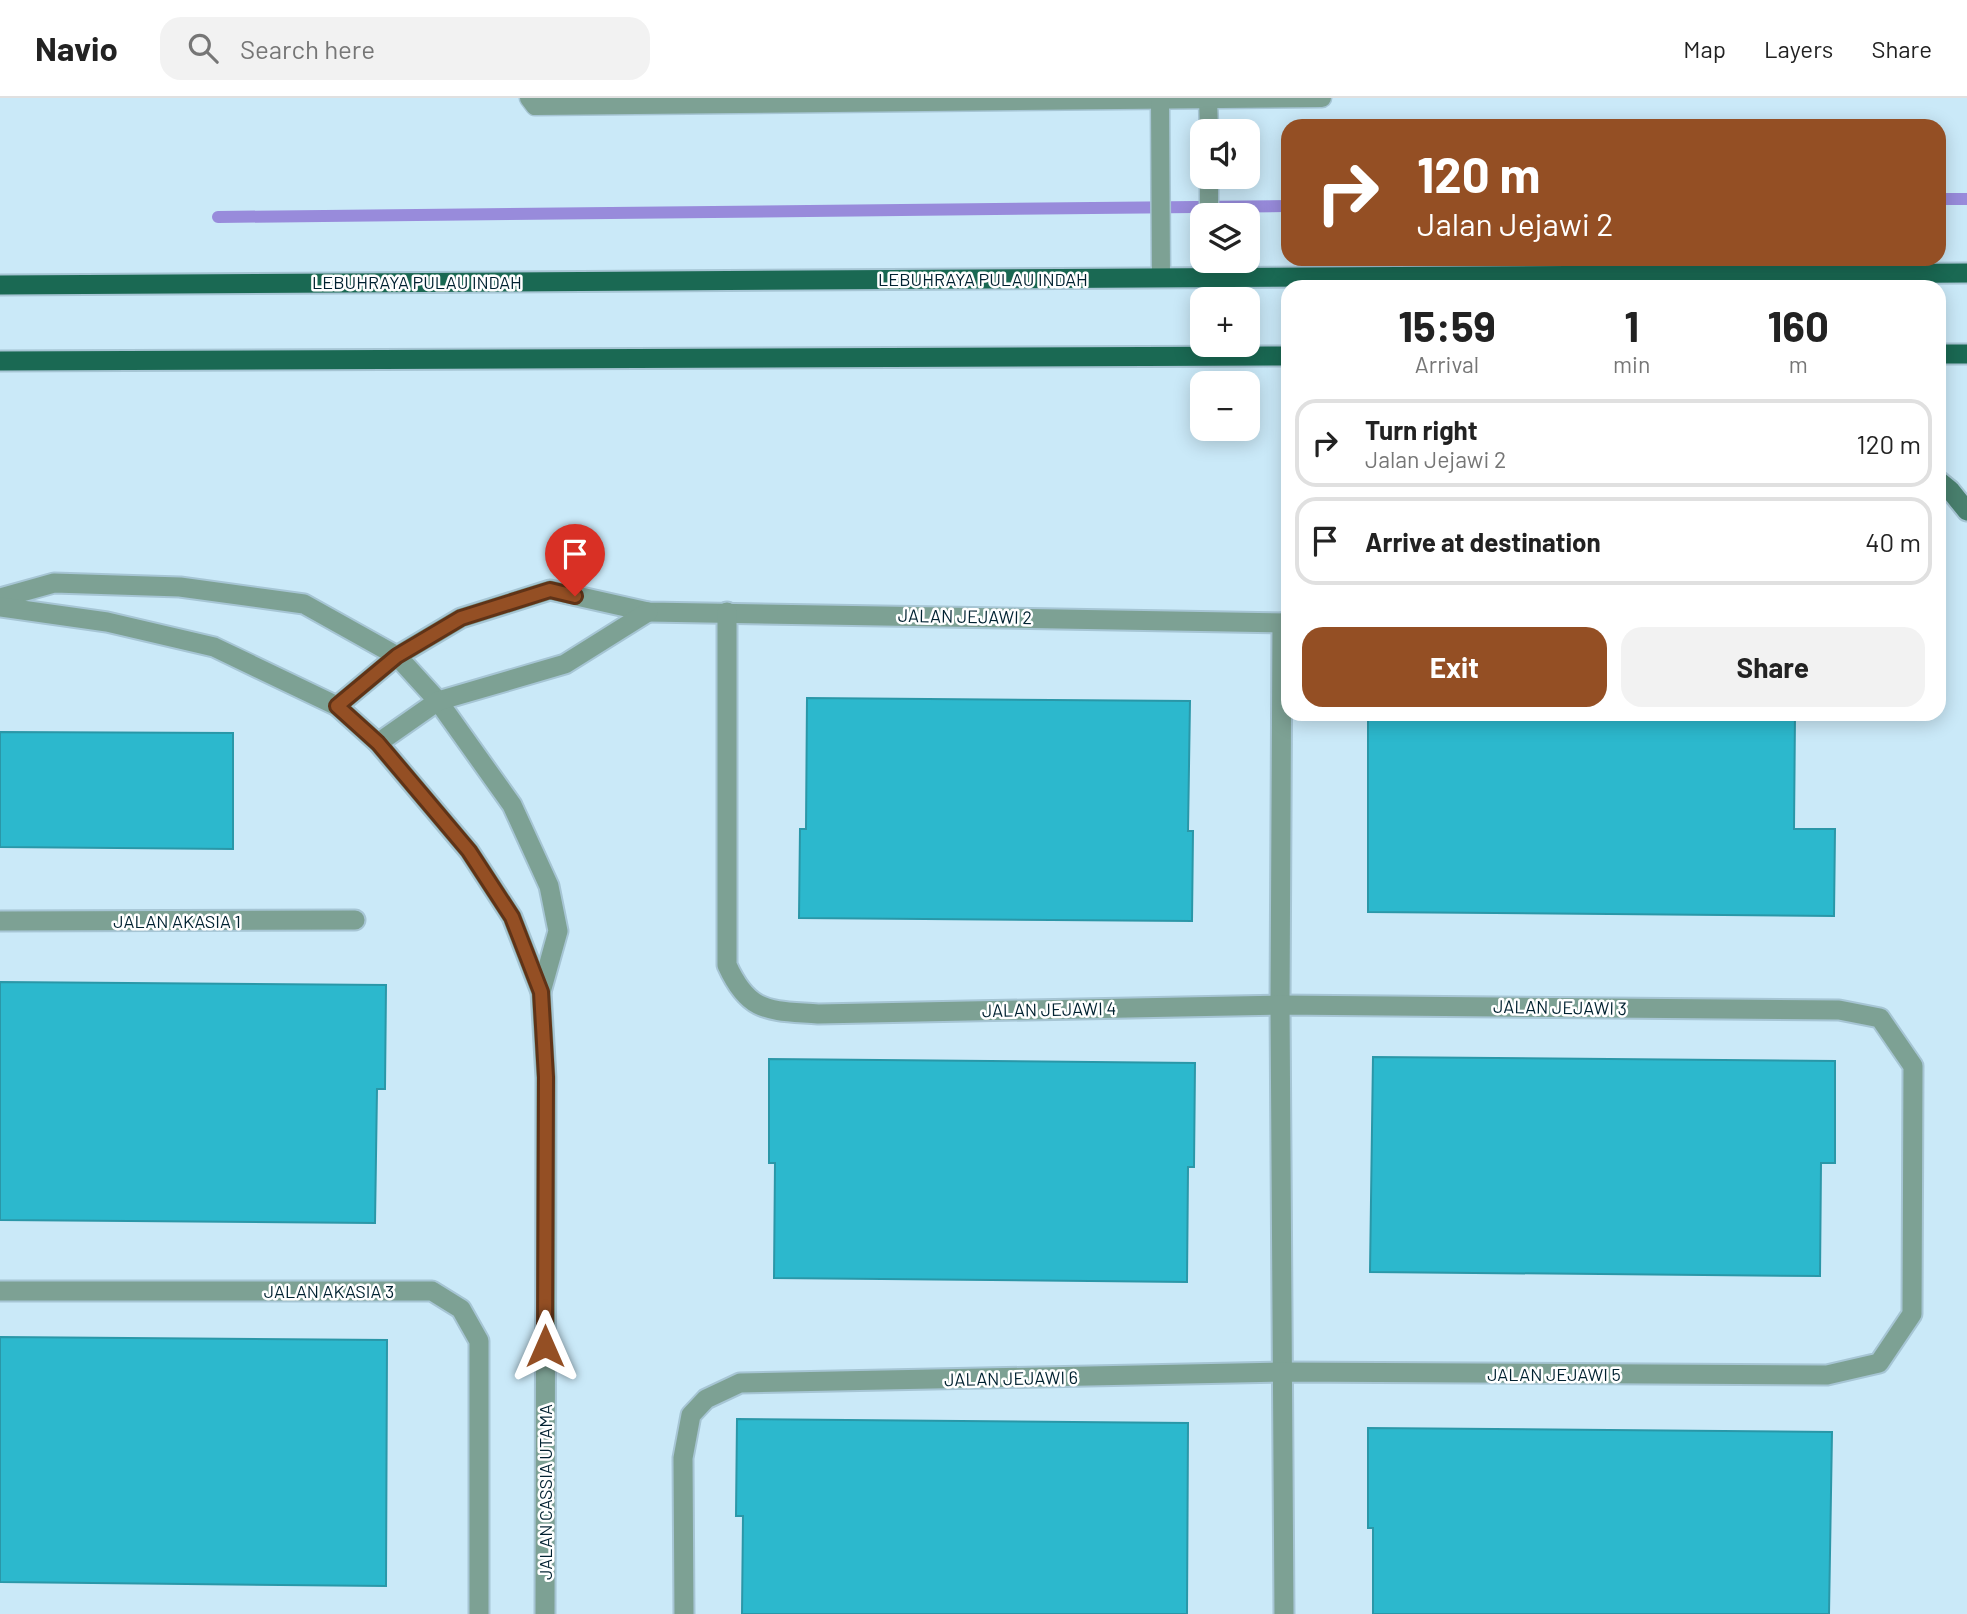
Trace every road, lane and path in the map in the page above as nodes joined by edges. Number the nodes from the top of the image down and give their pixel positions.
1 (1322, 98) edge
2 (1209, 99) edge
3 (1160, 100) junction
4 (532, 102) edge
5 (742, 102) edge
6 (1209, 119) edge
7 (1260, 269) edge
8 (1190, 272) edge
9 (1967, 273) edge
10 (1161, 277) junction
11 (0, 285) edge
12 (1946, 354) edge
13 (1967, 354) edge
14 (1281, 356) edge
15 (0, 361) edge
16 (1946, 487) edge
17 (1967, 511) edge
18 (0, 598) edge
19 (0, 607) edge
20 (648, 612) junction
21 (727, 612) junction
22 (1281, 623) edge
23 (397, 656) junction
24 (438, 701) junction
25 (337, 706) junction
26 (1284, 721) edge
27 (378, 743) junction
28 (355, 920) dead end
29 (0, 921) edge
30 (541, 992) junction
31 (1280, 1005) junction
32 (0, 1291) edge
33 (1281, 1372) junction
34 (1827, 1376) joint
35 (479, 1614) edge
36 (545, 1614) edge
37 (684, 1614) edge
38 (1284, 1614) edge

1 - 2 lane
2 - 3 lane
2 - 6 lane
3 - 5 lane
3 - 10 lane
4 - 5 lane
7 - 9 main road, LEBUHRAYA PULAU INDAH
8 - 10 main road, LEBUHRAYA PULAU INDAH
10 - 11 main road, LEBUHRAYA PULAU INDAH
12 - 13 main road
14 - 15 main road
16 - 17 main road
18 - 23 street, JALAN CASSIA UTAMA
19 - 25 street, JALAN CASSIA UTAMA
20 - 21 street, JALAN JEJAWI 2
20 - 23 street, JALAN JEJAWI 2
20 - 24 street
21 - 22 street, JALAN JEJAWI 2
21 - 31 street, JALAN JEJAWI 4
23 - 24 street, JALAN CASSIA UTAMA
23 - 25 street, JALAN JEJAWI 2
24 - 27 street
24 - 30 street, JALAN CASSIA UTAMA
25 - 27 street, JALAN CASSIA UTAMA
26 - 31 street
27 - 30 street, JALAN CASSIA UTAMA
28 - 29 street, JALAN AKASIA 1
30 - 36 street, JALAN CASSIA UTAMA
31 - 33 street
31 - 34 street, JALAN JEJAWI 3
32 - 35 street, JALAN AKASIA 3
33 - 34 street, JALAN JEJAWI 5
33 - 37 street, JALAN JEJAWI 6
33 - 38 street

